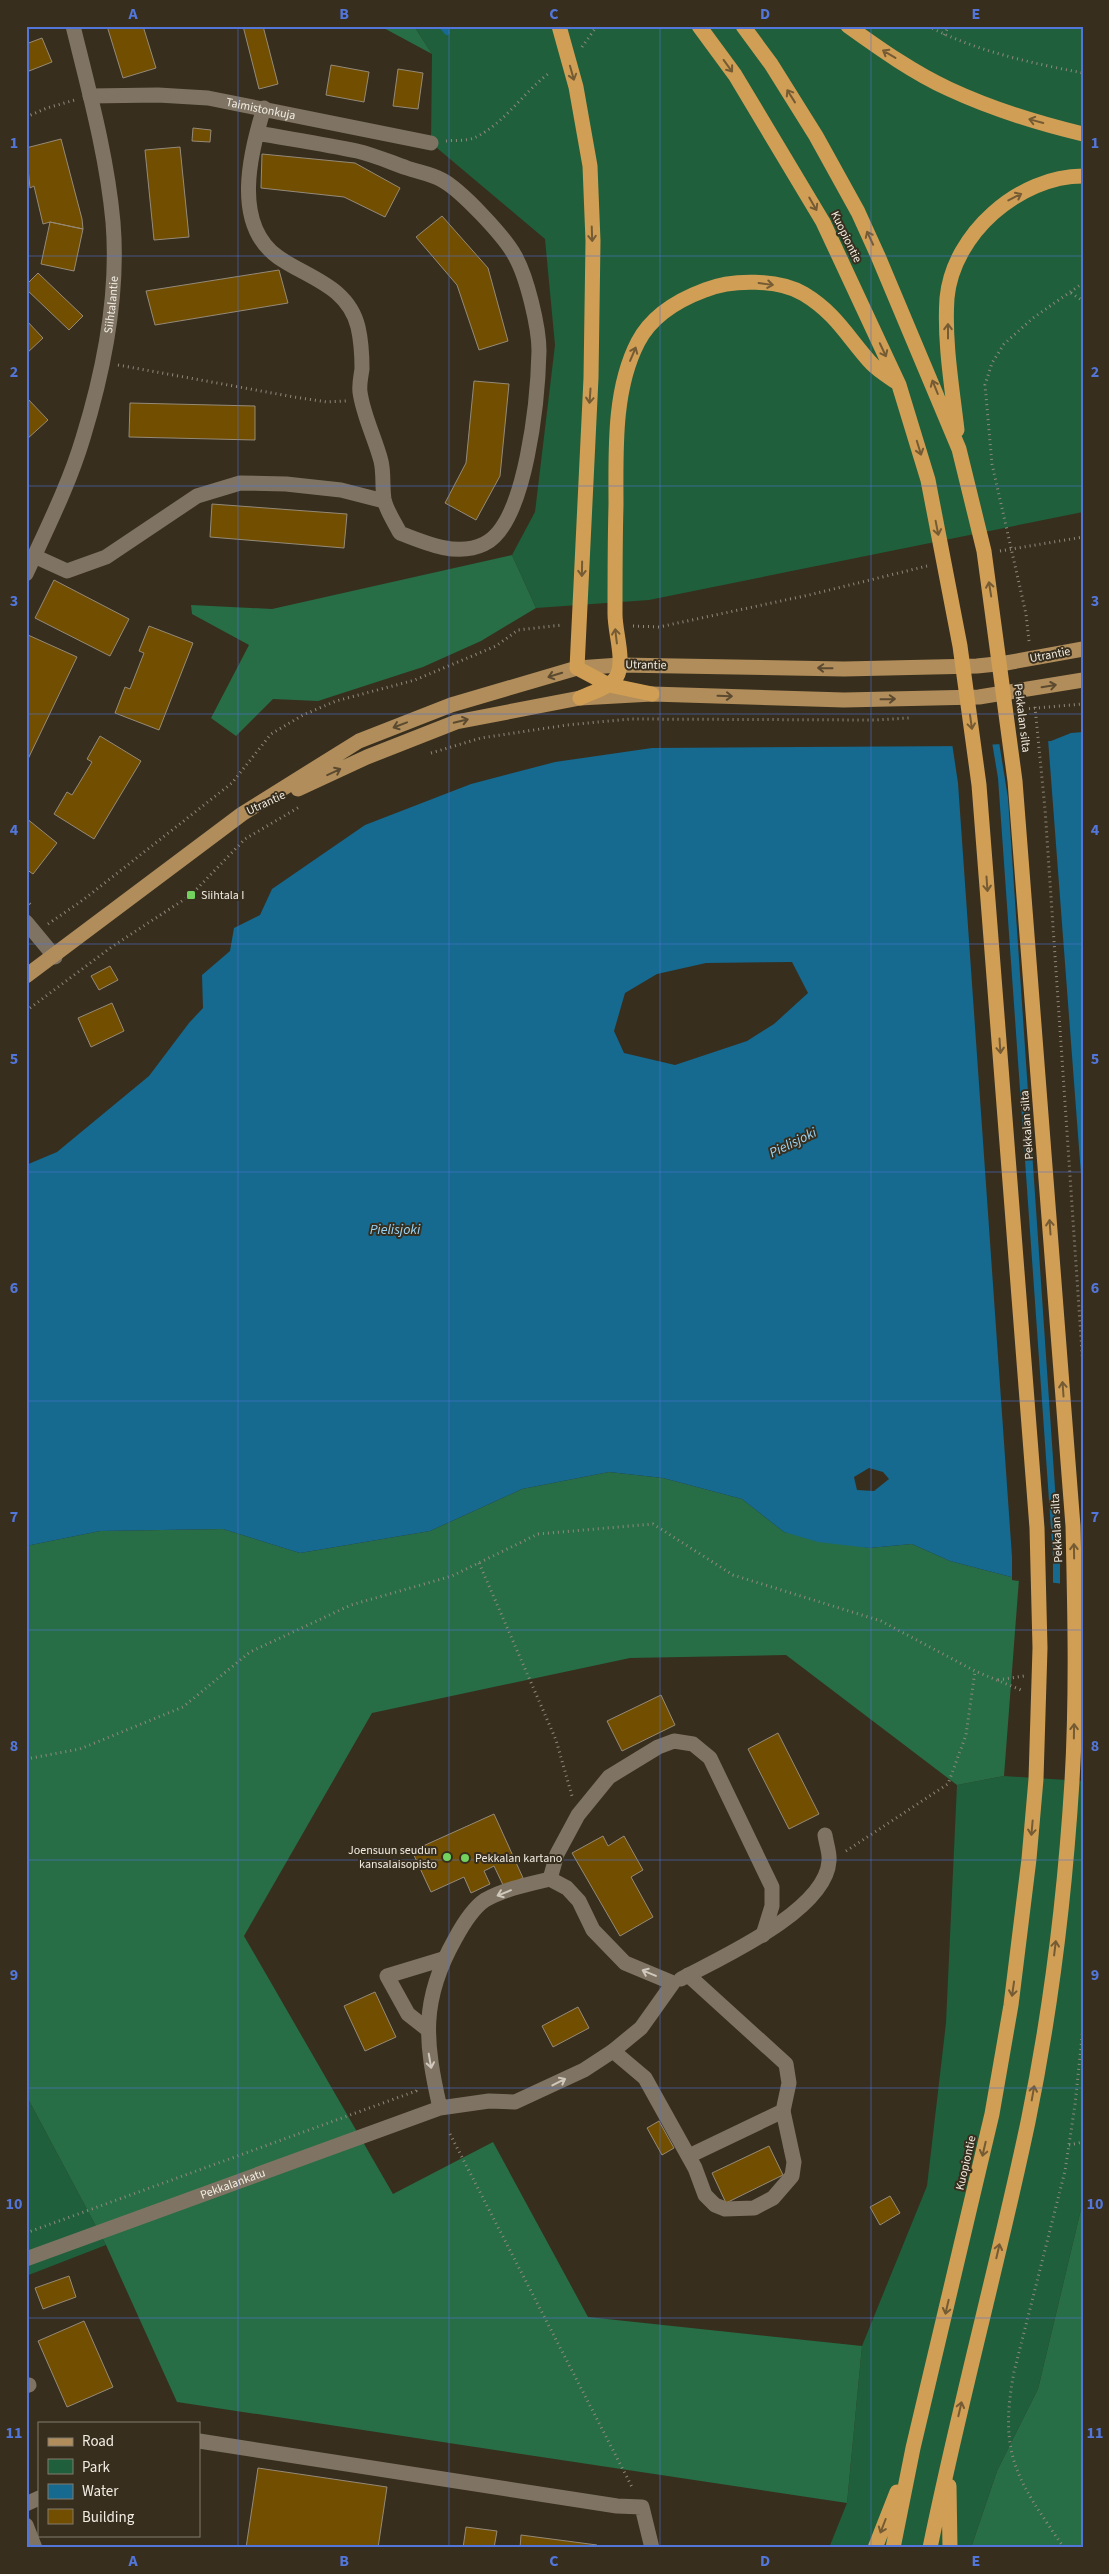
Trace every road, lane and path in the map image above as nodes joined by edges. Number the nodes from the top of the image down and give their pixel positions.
1 (74, 26) edge
2 (558, 26) edge
3 (598, 26) edge
4 (699, 26) edge
5 (743, 26) edge
6 (848, 26) edge
7 (928, 26) edge
8 (949, 26) edge
9 (944, 34) junction
10 (579, 50) dead end
11 (1083, 72) edge
12 (548, 74) dead end
13 (90, 96) junction
14 (264, 108) junction
15 (26, 117) edge
16 (256, 133) junction
17 (1083, 134) edge
18 (431, 143) joint
19 (1083, 176) edge
20 (1083, 283) edge
21 (1071, 293) junction
22 (1083, 301) edge
23 (102, 362) junction
24 (900, 385) junction
25 (362, 401) junction
26 (959, 449) junction
27 (964, 471) joint
28 (928, 480) joint
29 (384, 501) junction
30 (34, 556) junction
31 (26, 574) edge
32 (1029, 643) dead end
33 (1083, 649) edge
34 (620, 665) junction
35 (577, 668) junction
36 (1083, 680) edge
37 (610, 685) junction
38 (652, 694) junction
39 (580, 698) junction
40 (1034, 702) dead end
41 (1083, 704) edge
42 (1023, 709) dead end
43 (914, 717) dead end
44 (427, 754) dead end
45 (302, 806) dead end
46 (242, 814) junction
47 (26, 922) edge
48 (54, 957) junction
49 (26, 976) edge
50 (26, 1011) edge
51 (1083, 1367) edge
52 (479, 1563) junction
53 (975, 1671) junction
54 (1023, 1691) dead end
55 (26, 1759) edge
56 (1036, 1779) joint
57 (578, 1815) junction
58 (825, 1835) dead end
59 (829, 1862) junction
60 (550, 1879) junction
61 (762, 1935) junction
62 (443, 1959) junction
63 (688, 1975) junction
64 (673, 1983) junction
65 (1083, 2027) edge
66 (427, 2028) junction
67 (613, 2051) junction
68 (430, 2064) junction
69 (440, 2108) junction
70 (783, 2111) junction
71 (450, 2134) dead end
72 (1083, 2142) edge
73 (1069, 2145) junction
74 (689, 2156) junction
75 (26, 2233) edge
76 (26, 2259) edge
77 (200, 2441) edge
78 (913, 2448) junction
79 (949, 2457) junction
80 (38, 2498) edge
81 (26, 2504) edge
82 (642, 2506) junction
83 (26, 2525) edge
84 (35, 2548) edge
85 (652, 2548) edge
86 (875, 2548) edge
87 (892, 2548) edge
88 (930, 2548) edge
89 (950, 2548) edge
90 (1064, 2548) edge

1 - 13 street, Siihtalantie
2 -> 35 highway
3 - 10 path
4 -> 24 highway, Kuopiontie
26 -> 5 highway, Kuopiontie
17 -> 6 highway
7 - 9 path
8 - 9 path
9 - 11 path
12 - 18 path
13 - 14 street, Taimistonkuja
13 - 15 path
13 - 23 street, Siihtalantie
14 - 16 street
14 - 18 street, Taimistonkuja
16 - 25 street
16 - 29 street
26 -> 19 highway
20 - 21 path
21 - 22 path
21 - 32 path
23 - 25 path
23 - 30 street, Siihtalantie
24 -> 28 highway, Kuopiontie
34 -> 24 highway
25 - 29 street
26 - 27 highway, Kuopiontie
79 -> 27 highway, Pekkalan silta
28 -> 56 highway, Pekkalan silta
29 - 30 street
30 - 31 street, Siihtalantie
33 -> 34 main road, Utrantie
34 - 35 main road, Utrantie
34 - 37 highway
35 - 37 highway
35 -> 46 main road, Utrantie
38 -> 36 main road, Utrantie
37 - 38 highway
37 - 39 highway
38 - 39 main road, Utrantie
46 -> 39 main road, Utrantie
40 - 51 path
41 - 42 path
43 - 44 path
45 - 50 path
46 - 48 main road, Utrantie
47 - 48 street
48 - 49 main road, Utrantie
52 - 53 path
52 - 55 path
52 - 57 path
53 - 54 path
53 - 59 path
56 -> 78 highway, Kuopiontie
57 - 60 street
57 - 61 street
58 - 59 street
59 - 61 street
60 -> 62 street
64 -> 60 street
61 - 63 street
62 - 66 street
62 - 66 street
63 - 64 street
63 - 70 street
64 - 67 street
65 - 73 path
66 -> 68 street
69 -> 67 street, Pekkalankatu
67 - 74 street
68 - 69 street
68 - 75 path
69 - 76 street, Pekkalankatu
70 - 74 street
70 - 74 street
71 - 82 path
72 - 73 path
73 - 90 path
77 - 82 street
78 -> 86 highway
78 - 87 highway, Kuopiontie
79 - 88 highway
79 - 89 highway
80 - 81 street
82 - 85 street
83 - 84 street

